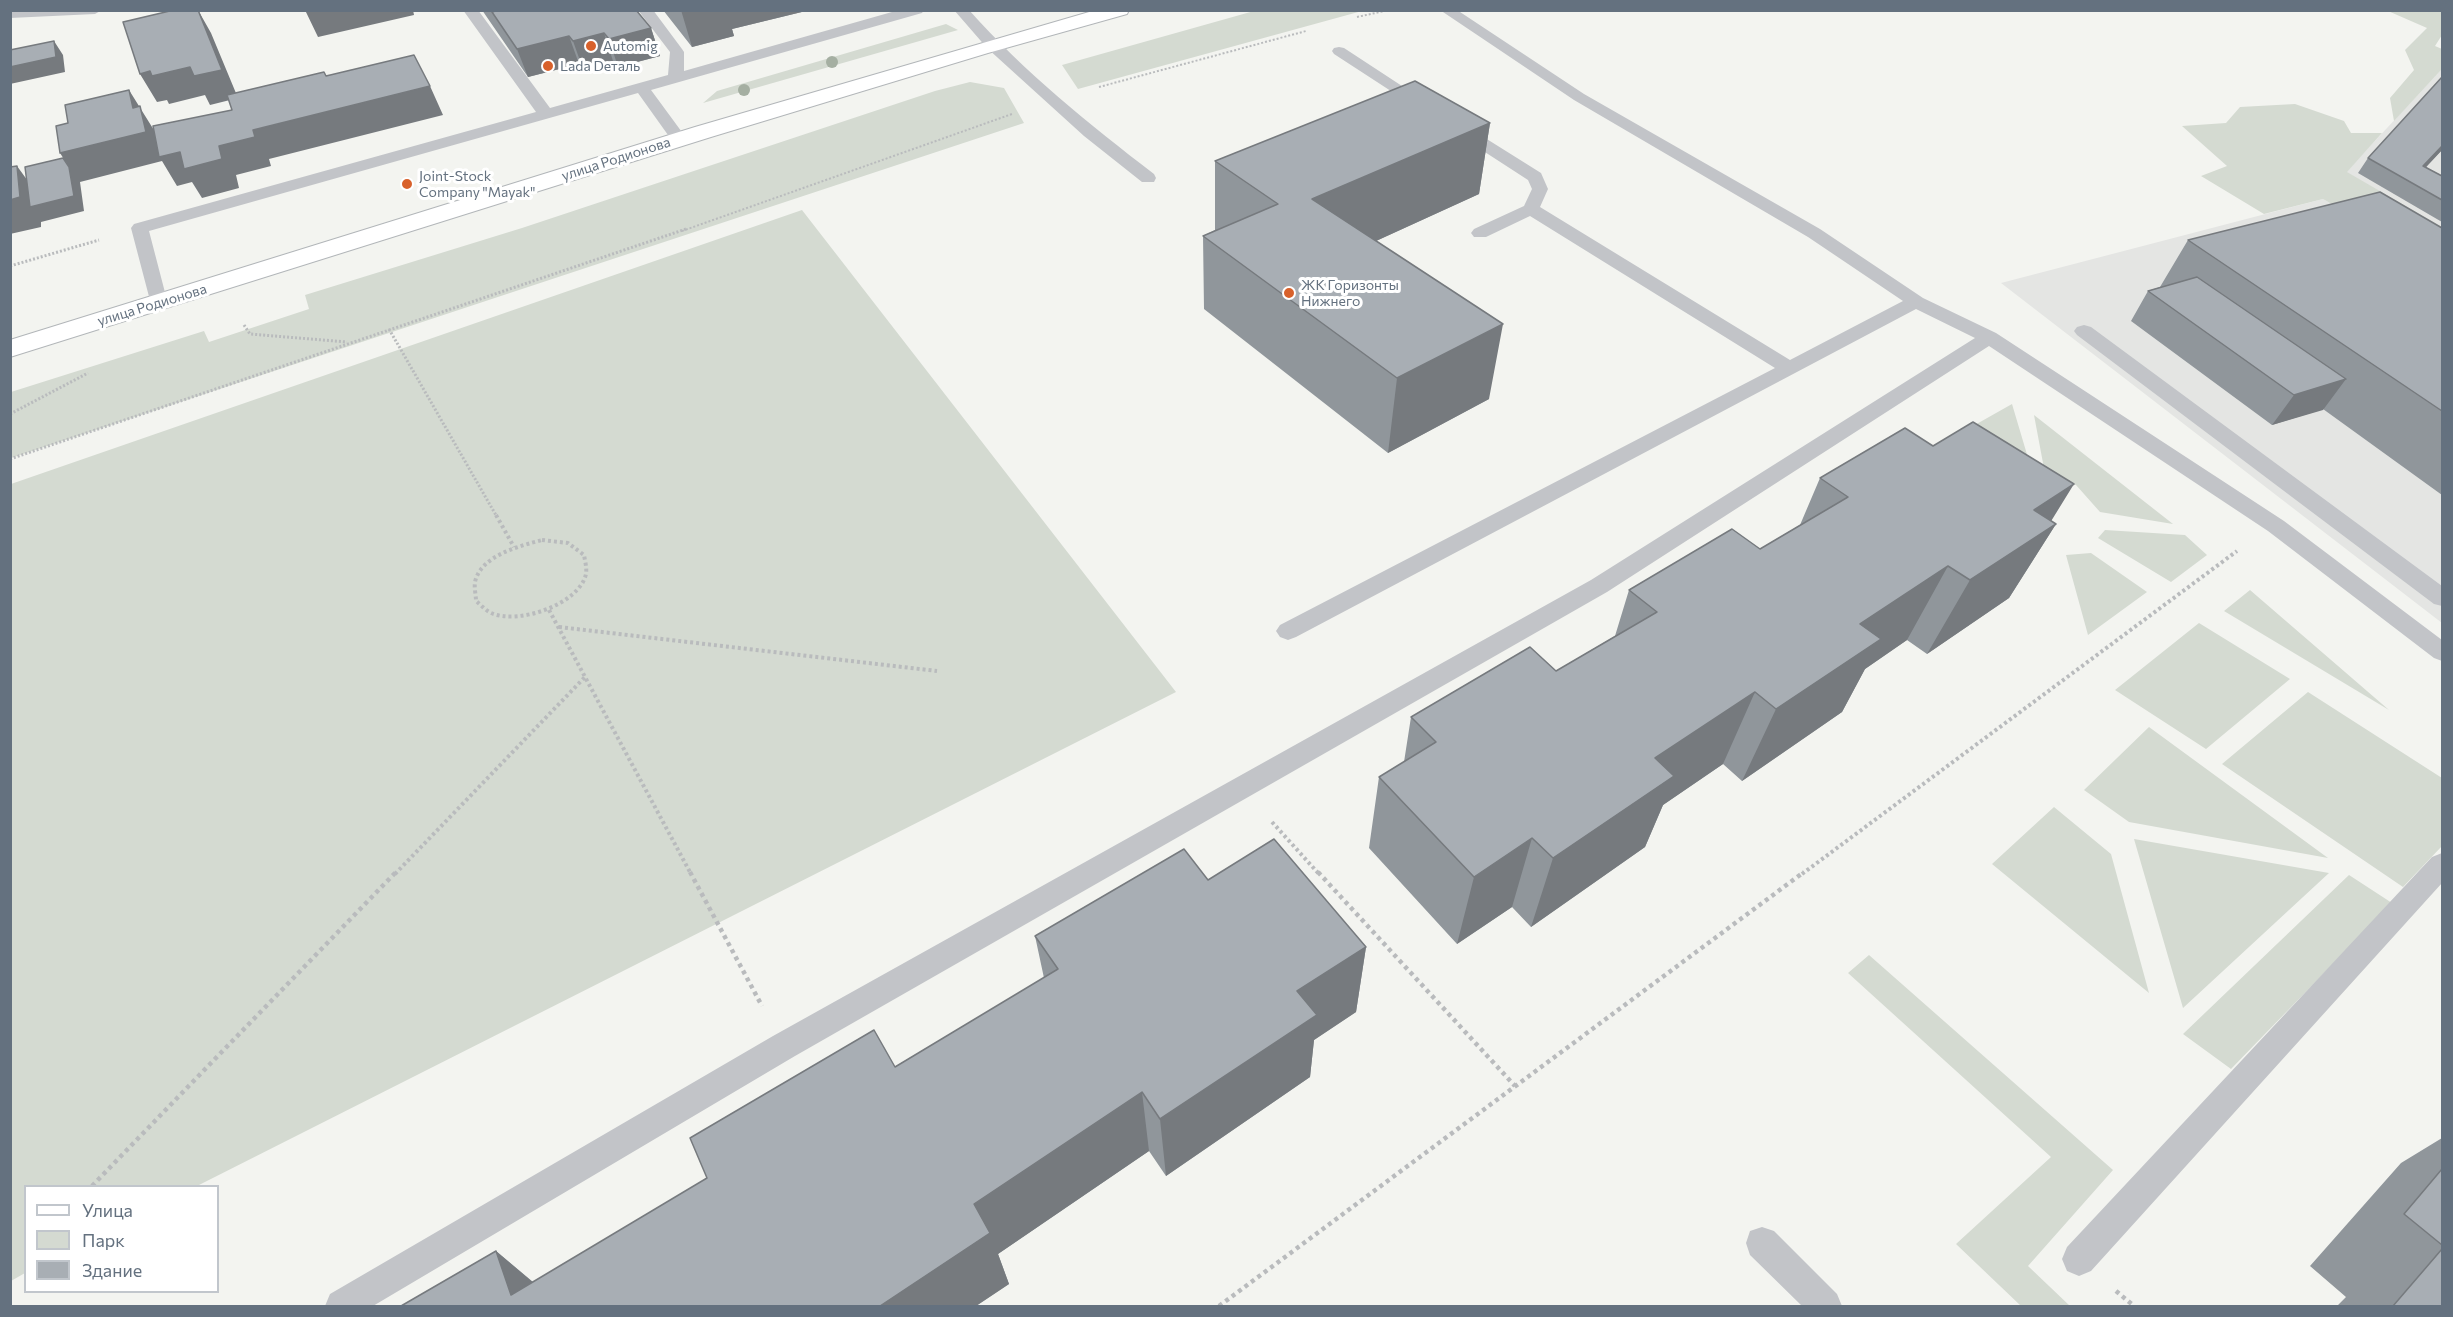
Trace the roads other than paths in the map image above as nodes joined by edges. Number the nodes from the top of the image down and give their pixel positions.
1 (95, 10) edge
2 (470, 10) edge
3 (645, 10) edge
4 (917, 10) edge
5 (961, 10) edge
6 (1120, 10) edge
7 (1447, 10) edge
8 (10, 15) edge
9 (992, 45) junction
10 (1339, 51) dead end
11 (676, 76) junction
12 (641, 87) junction
13 (545, 113) junction
14 (679, 139) junction
15 (1148, 178) dead end
16 (1531, 209) junction
17 (1480, 232) dead end
18 (1916, 302) junction
19 (159, 304) junction
20 (2084, 331) dead end
21 (1989, 338) junction
22 (10, 349) edge
23 (1788, 367) junction
24 (2442, 598) edge
25 (1288, 631) dead end
26 (2442, 652) edge
27 (2442, 865) edge
28 (1762, 1243) dead end
29 (2079, 1259) dead end
30 (342, 1306) edge
31 (1824, 1306) edge

1 - 8 lane
2 - 13 lane
3 - 11 lane
4 - 11 lane
5 - 9 lane
6 - 9 main road, улица Родионова
7 - 18 lane
9 - 14 main road, улица Родионова
9 - 15 lane
10 - 16 lane
11 - 12 lane
12 - 13 lane
12 - 14 lane
13 - 19 lane
14 - 19 main road, улица Родионова
16 - 17 lane
16 - 23 lane
18 - 21 lane
18 - 23 lane
19 - 22 main road, улица Родионова
20 - 24 lane
21 - 26 lane
21 - 30 lane
23 - 25 lane
27 - 29 lane
28 - 31 lane

